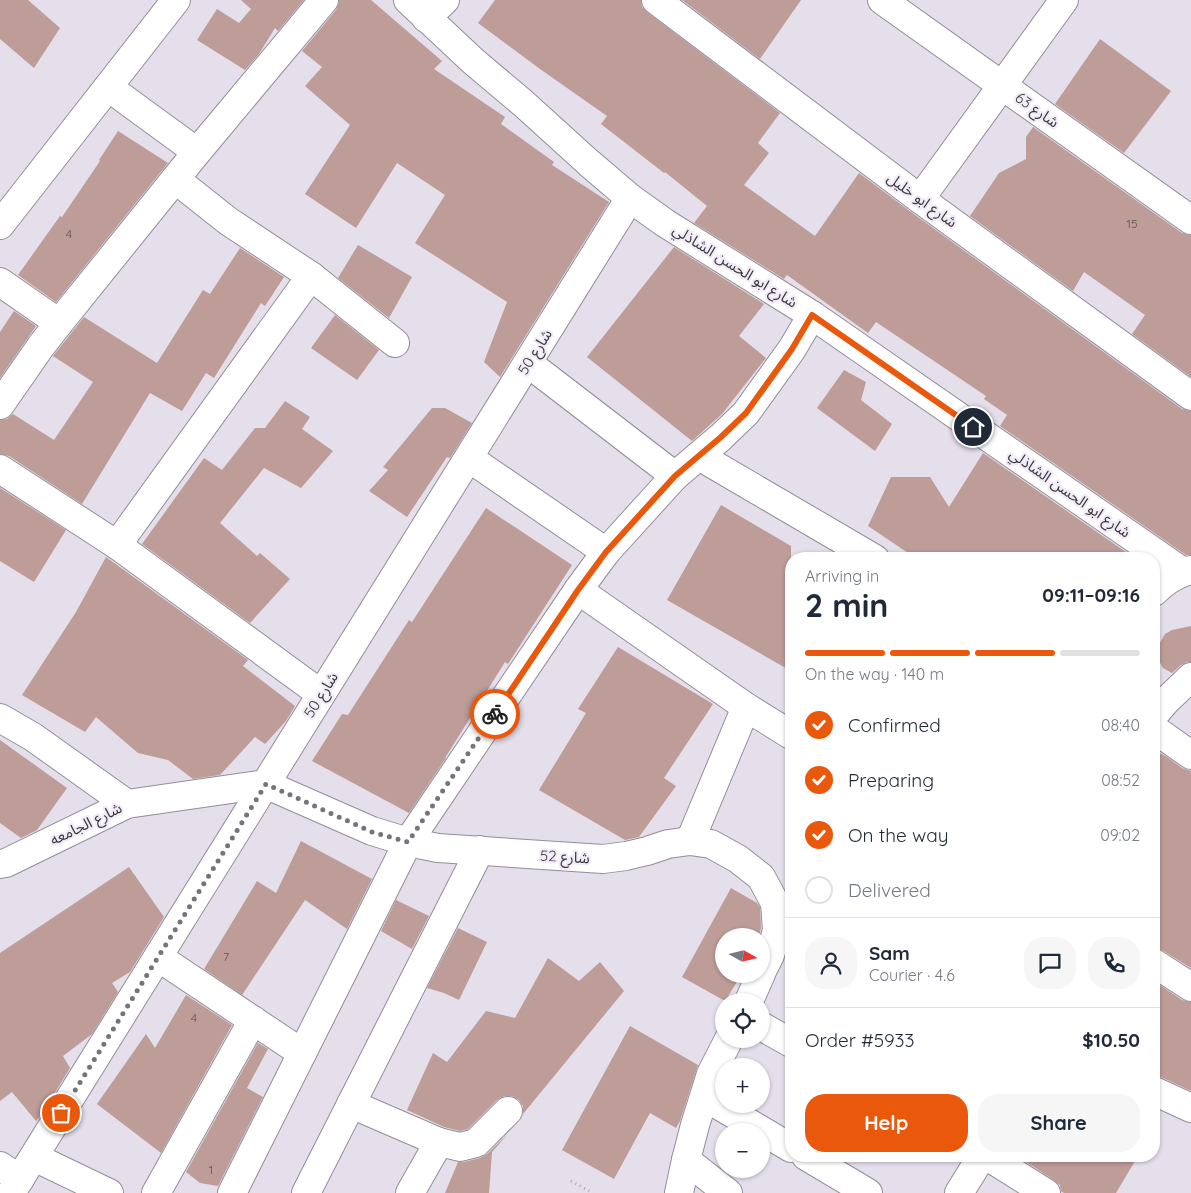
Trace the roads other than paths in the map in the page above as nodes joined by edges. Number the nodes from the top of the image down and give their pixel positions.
1 (176, 0) edge
2 (324, 0) edge
3 (656, 0) edge
4 (882, 0) edge
5 (1064, 0) edge
6 (426, 6) edge
7 (1002, 85) junction
8 (108, 87) junction
9 (197, 152) junction
10 (175, 179) junction
11 (630, 198) junction
12 (920, 199) junction
13 (1191, 220) edge
14 (0, 226) edge
15 (311, 276) junction
16 (0, 282) edge
17 (812, 315) junction
18 (59, 323) junction
19 (395, 343) dead end
20 (528, 363) junction
21 (1191, 396) edge
22 (0, 405) edge
23 (699, 456) junction
24 (468, 458) junction
25 (0, 469) edge
26 (675, 476) junction
27 (117, 545) junction
28 (606, 552) junction
29 (863, 552) edge
30 (1159, 552) edge
31 (1160, 553) edge
32 (1187, 571) edge
33 (1160, 586) edge
34 (578, 590) junction
35 (1191, 677) edge
36 (321, 694) junction
37 (746, 707) junction
38 (1160, 708) edge
39 (0, 718) edge
40 (785, 731) edge
41 (1160, 733) edge
42 (1191, 755) edge
43 (266, 784) junction
44 (127, 804) junction
45 (690, 841) junction
46 (408, 842) junction
47 (480, 850) junction
48 (0, 864) edge
49 (783, 906) edge
50 (770, 955) edge
51 (158, 957) junction
52 (1160, 967) edge
53 (1191, 987) edge
54 (253, 1020) junction
55 (770, 1031) edge
56 (785, 1040) edge
57 (725, 1048) edge
58 (302, 1053) junction
59 (1160, 1093) edge
60 (705, 1096) junction
61 (351, 1104) junction
62 (1191, 1106) edge
63 (508, 1111) dead end
64 (439, 1142) junction
65 (785, 1144) edge
66 (34, 1156) junction
67 (686, 1160) junction
68 (816, 1162) edge
69 (978, 1162) edge
70 (997, 1162) edge
71 (10, 1180) edge
72 (109, 1193) edge
73 (156, 1193) edge
74 (232, 1193) edge
75 (306, 1193) edge
76 (410, 1193) edge
77 (679, 1193) edge
78 (728, 1193) edge
79 (868, 1193) edge
80 (959, 1193) edge
81 (1046, 1193) edge

1 - 8 street
2 - 9 street
3 - 12 street, شارع ابو خليل
4 - 7 street, شارع 63
5 - 7 street
6 - 11 street, شارع ابو الحسن الشاذلي
7 - 12 street
7 - 13 street, شارع 63
8 - 9 street
8 - 14 street
9 - 10 street
10 - 15 street
10 - 18 street
11 - 17 street, شارع ابو الحسن الشاذلي
11 - 20 street, شارع 50
12 - 21 street, شارع ابو خليل
15 - 19 street
15 - 27 street
16 - 18 street
17 - 23 street
17 - 30 street, شارع ابو الحسن الشاذلي
18 - 22 street
20 - 24 street, شارع 50
20 - 26 street
23 - 26 street
23 - 29 street
24 - 28 street
24 - 36 street, شارع 50
25 - 27 street
26 - 28 street
27 - 36 street
28 - 34 street
31 - 32 street, شارع ابو الحسن الشاذلي
32 - 33 street
34 - 37 street
34 - 46 street
35 - 38 street
36 - 43 street, شارع 50
37 - 40 street
37 - 45 street
39 - 44 street
41 - 42 street
43 - 44 street, شارع الجامعه
43 - 46 street, شارع 52
43 - 51 street, شارع 50
44 - 48 street, شارع الجامعه
45 - 47 street, شارع 52
45 - 49 street, شارع 52
46 - 47 street, شارع 52
46 - 58 street
47 - 61 street
49 - 50 street, شارع 52
51 - 54 street
51 - 66 street, شارع 50
52 - 53 street
54 - 58 street
54 - 73 street
55 - 56 street
57 - 60 street
58 - 74 street
59 - 62 street
60 - 65 street
60 - 67 street
61 - 64 street
61 - 75 street
63 - 64 street
64 - 76 street
66 - 71 street, شارع 50
66 - 72 street
67 - 77 street
67 - 78 street
68 - 79 street
69 - 80 street
70 - 81 street

